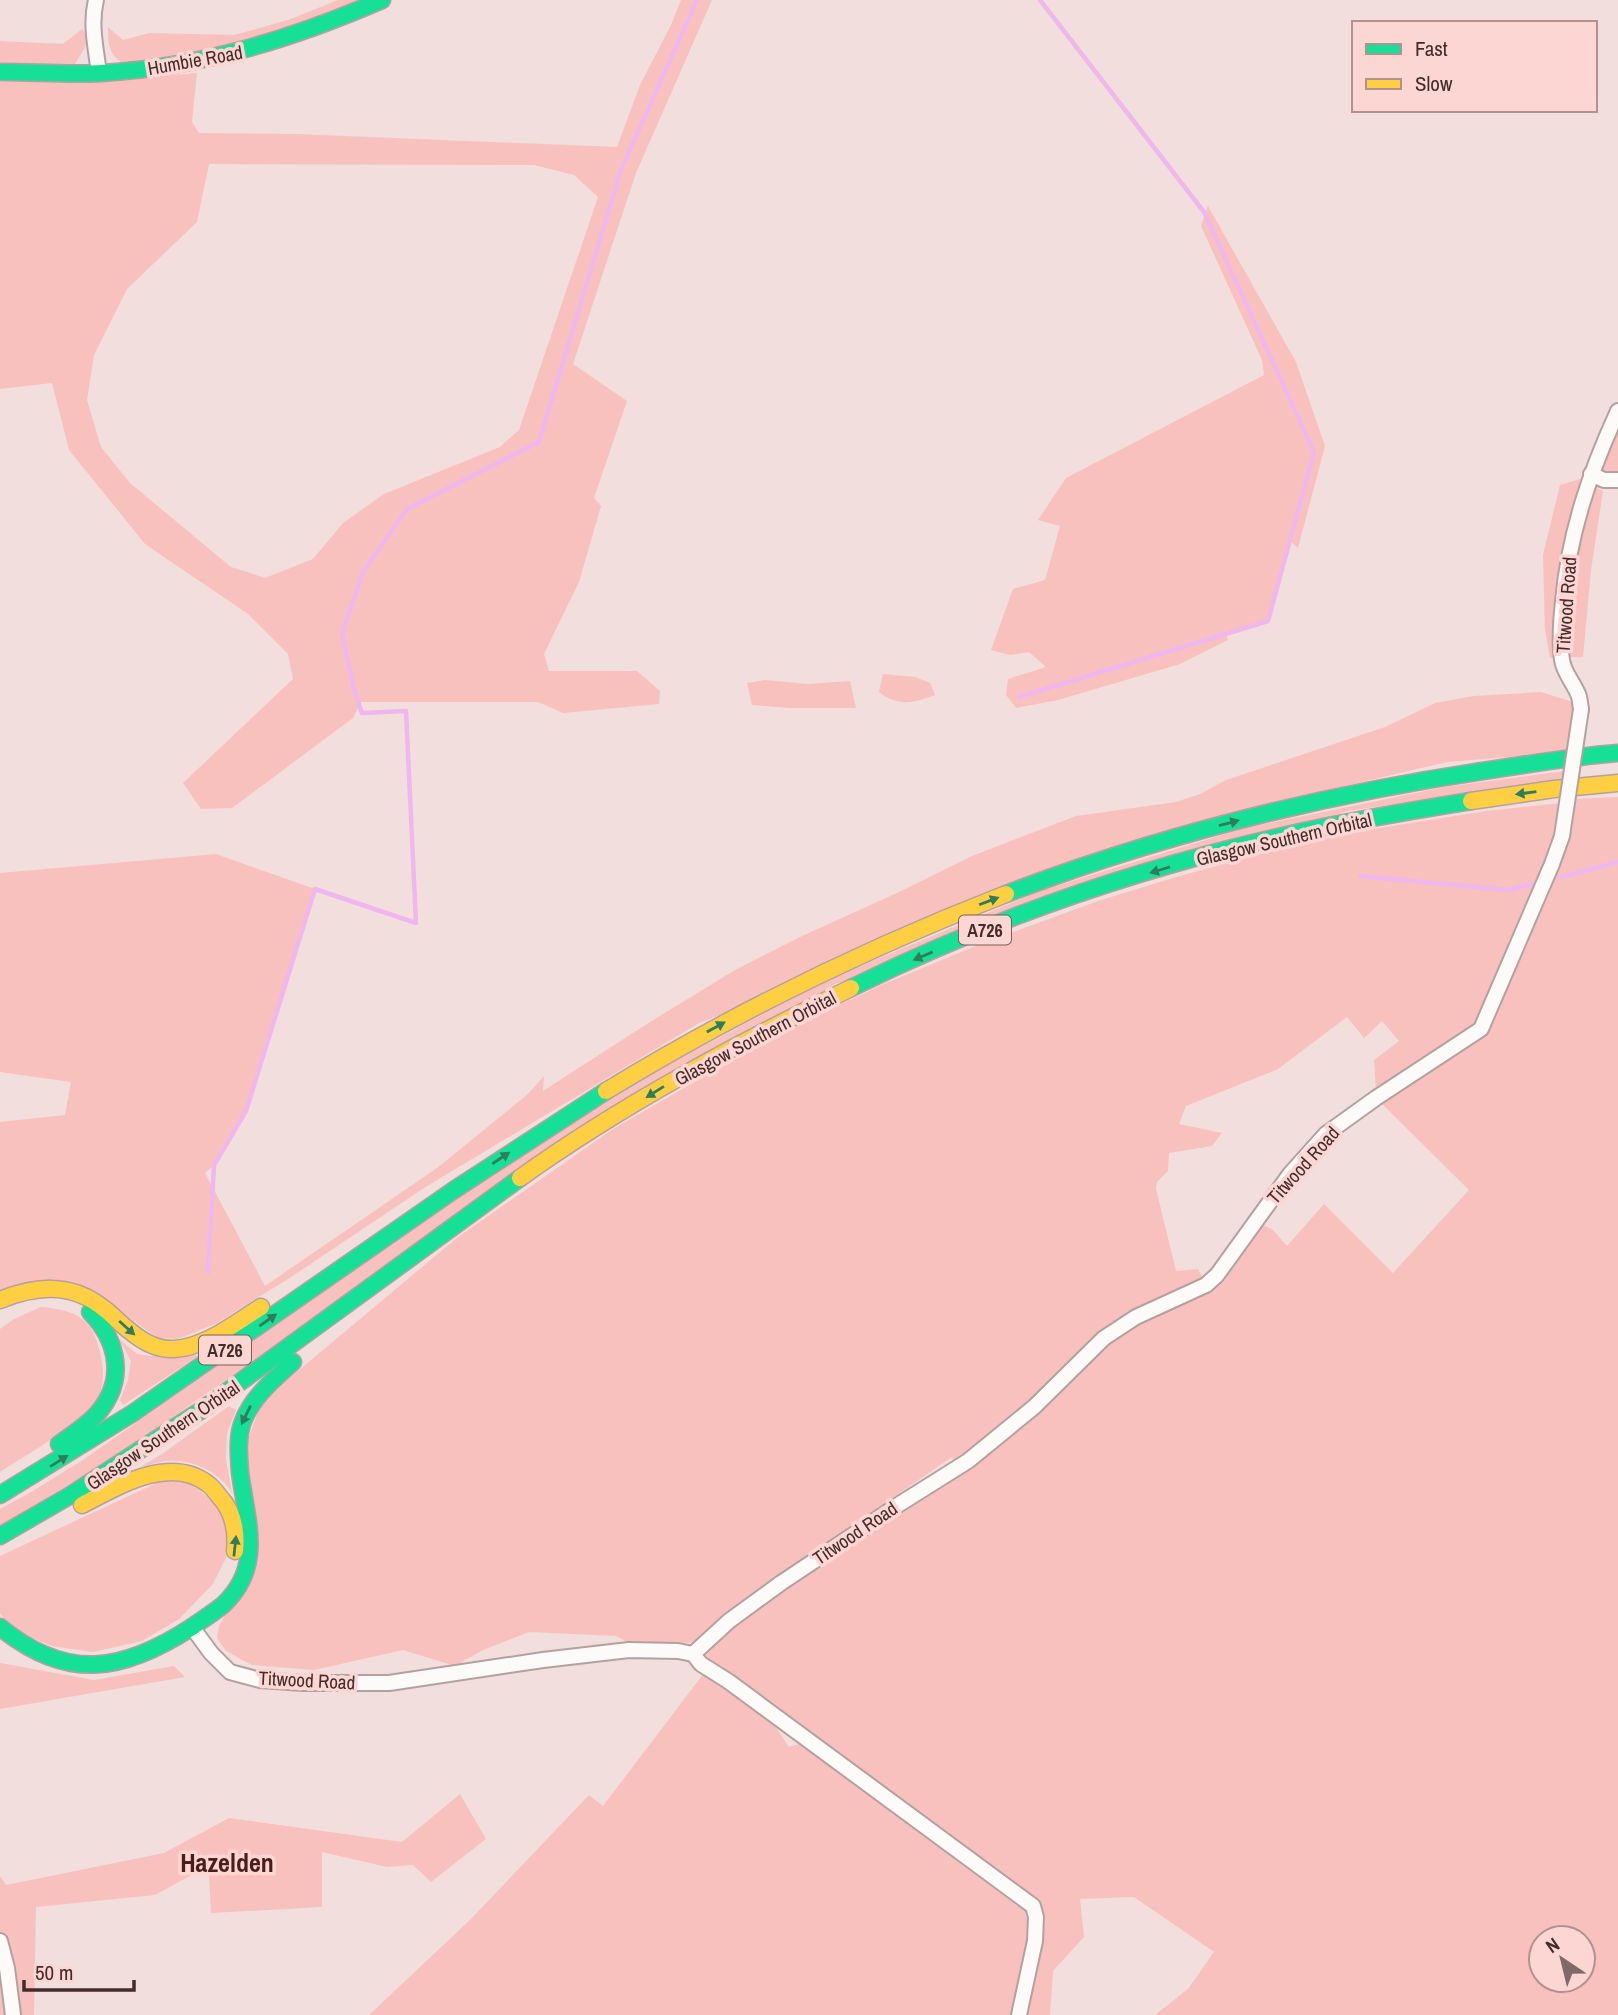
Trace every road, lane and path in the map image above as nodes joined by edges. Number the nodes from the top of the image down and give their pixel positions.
1 (96, 0) edge
2 (382, 0) edge
3 (0, 72) edge
4 (99, 73) junction
5 (1618, 411) edge
6 (1591, 474) junction
7 (1618, 480) edge
8 (1618, 753) edge
9 (1618, 783) edge
10 (444, 1196) junction
11 (420, 1251) junction
12 (1, 1308) edge
13 (0, 1483) edge
14 (0, 1495) edge
15 (0, 1536) edge
16 (0, 1542) edge
17 (229, 1568) dead end
18 (217, 1589) dead end
19 (0, 1627) edge
20 (192, 1627) junction
21 (693, 1654) junction
22 (0, 1941) edge
23 (13, 2015) edge
24 (1019, 2015) edge

1 - 4 street
2 - 4 main road, Humbie Road
3 - 4 main road, Humbie Road
5 - 6 street, Titwood Road
6 - 7 street
6 - 21 street, Titwood Road, bridge
10 -> 8 main road, Glasgow Southern Orbital / A726
9 -> 11 main road, Glasgow Southern Orbital / A726
12 -> 10 main road
14 -> 10 main road, Glasgow Southern Orbital / A726
11 - 15 main road, Glasgow Southern Orbital / A726
11 -> 20 main road
12 - 13 main road
17 -> 16 main road
18 - 20 main road
19 - 20 main road
20 - 21 street, Titwood Road
21 - 24 street
22 - 23 street

